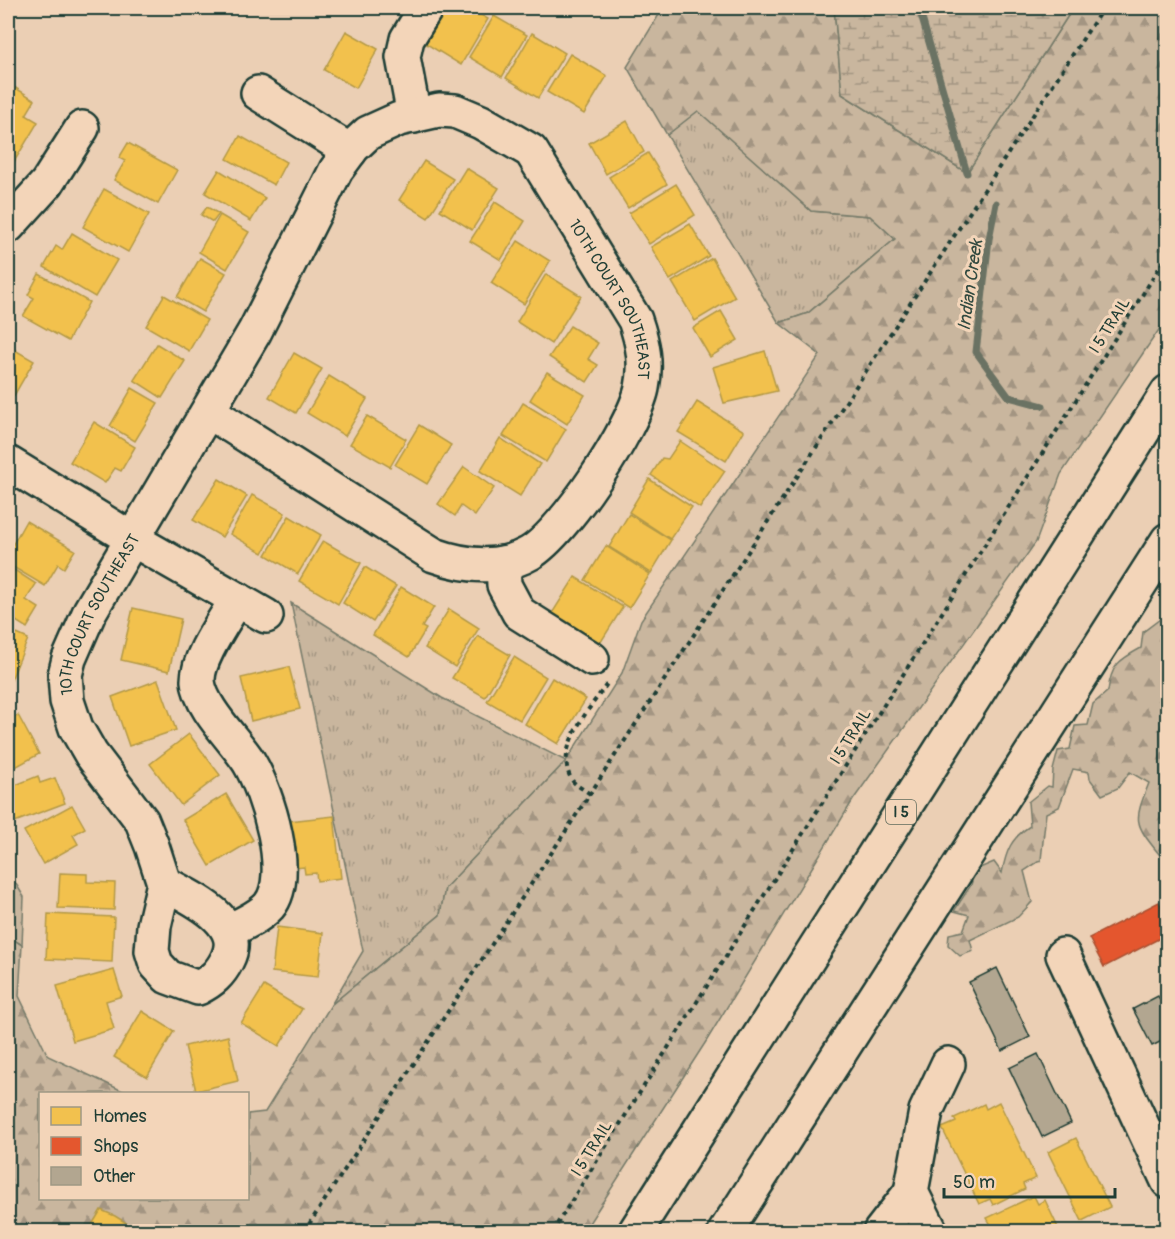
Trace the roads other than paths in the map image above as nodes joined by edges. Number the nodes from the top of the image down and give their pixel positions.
1 (426, 8) edge
2 (258, 93) dead end
3 (414, 116) junction
4 (82, 128) dead end
5 (350, 151) junction
6 (8, 226) edge
7 (1167, 392) edge
8 (208, 411) junction
9 (8, 463) edge
10 (132, 539) junction
11 (1167, 540) edge
12 (503, 563) junction
13 (237, 599) junction
14 (266, 616) dead end
15 (592, 659) road end
16 (164, 883) junction
17 (230, 930) junction
18 (1063, 955) dead end
19 (948, 1064) dead end
20 (1167, 1181) edge
21 (911, 1192) junction
22 (635, 1232) edge
23 (725, 1232) edge
24 (880, 1232) edge
25 (931, 1232) edge

1 - 3 main road
2 - 5 main road
3 - 5 main road, 10TH COURT SOUTHEAST
3 - 12 main road, 10TH COURT SOUTHEAST
4 - 6 main road
5 - 8 main road, 10TH COURT SOUTHEAST
7 - 22 main road, I 5
8 - 10 main road, 10TH COURT SOUTHEAST
8 - 12 main road, 10TH COURT SOUTHEAST
9 - 10 main road
10 - 13 main road
10 - 16 main road, 10TH COURT SOUTHEAST
11 - 23 main road
12 - 15 main road
13 - 14 main road
13 - 17 main road
16 - 17 main road
16 - 17 main road
18 - 20 main road
19 - 21 main road
21 - 24 main road
21 - 25 main road

